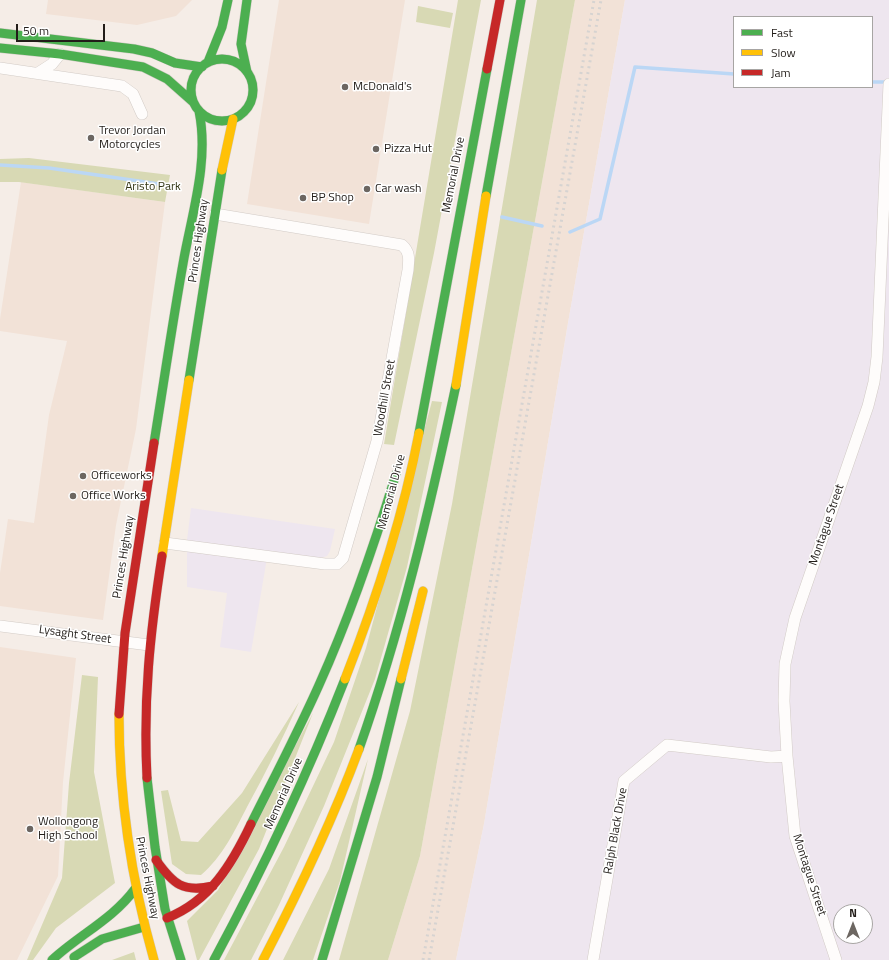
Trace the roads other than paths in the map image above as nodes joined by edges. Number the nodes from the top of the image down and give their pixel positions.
1 (228, 0) edge
2 (247, 0) edge
3 (500, 0) edge
4 (521, 0) edge
5 (0, 33) edge
6 (0, 48) edge
7 (60, 54) junction
8 (205, 64) junction
9 (0, 68) edge
10 (247, 72) junction
11 (38, 73) junction
12 (889, 84) edge
13 (889, 90) edge
14 (193, 102) junction
15 (199, 111) junction
16 (142, 114) dead end
17 (233, 119) junction
18 (215, 214) junction
19 (439, 320) junction
20 (463, 348) junction
21 (412, 417) dead end
22 (400, 461) dead end
23 (445, 479) dead end
24 (143, 514) junction
25 (167, 526) junction
26 (164, 544) junction
27 (424, 585) dead end
28 (0, 626) edge
29 (124, 642) junction
30 (149, 645) junction
31 (787, 756) junction
32 (156, 860) junction
33 (213, 886) junction
34 (136, 889) junction
35 (167, 918) junction
36 (144, 927) junction
37 (181, 959) edge
38 (52, 960) edge
39 (71, 960) edge
40 (154, 960) edge
41 (214, 960) edge
42 (263, 960) edge
43 (322, 960) edge
44 (592, 960) edge
45 (836, 960) edge

1 - 8 main road
2 - 10 main road
3 - 19 main road, Memorial Drive
4 - 20 main road
5 - 8 main road
6 - 7 main road
7 - 11 street
7 - 14 main road
8 - 10 main road
8 - 14 main road
9 - 11 street
10 - 17 main road
11 - 16 street
12 - 13 street, Montague Street
13 - 31 street, Montague Street
14 - 15 main road
15 - 17 main road
15 - 24 main road, Princes Highway
17 - 18 main road, Princes Highway
18 - 25 main road, Princes Highway
18 - 26 street, Woodhill Street
19 - 21 main road
19 - 41 main road, Memorial Drive
20 - 23 main road
20 - 42 main road
22 - 33 main road
24 - 25 main road
24 - 29 main road, Princes Highway
25 - 26 main road, Princes Highway
26 - 30 main road, Princes Highway
27 - 43 main road
28 - 29 street, Lysaght Street
29 - 30 street, Lysaght Street
29 - 34 main road, Princes Highway
30 - 32 main road, Princes Highway
31 - 44 street, Ralph Black Drive
31 - 45 street, Montague Street
32 - 33 main road
32 - 35 main road, Princes Highway
33 - 35 main road
34 - 36 main road, Princes Highway
34 - 38 main road
35 - 36 main road
35 - 37 main road, Princes Highway
36 - 39 main road
36 - 40 main road, Princes Highway

